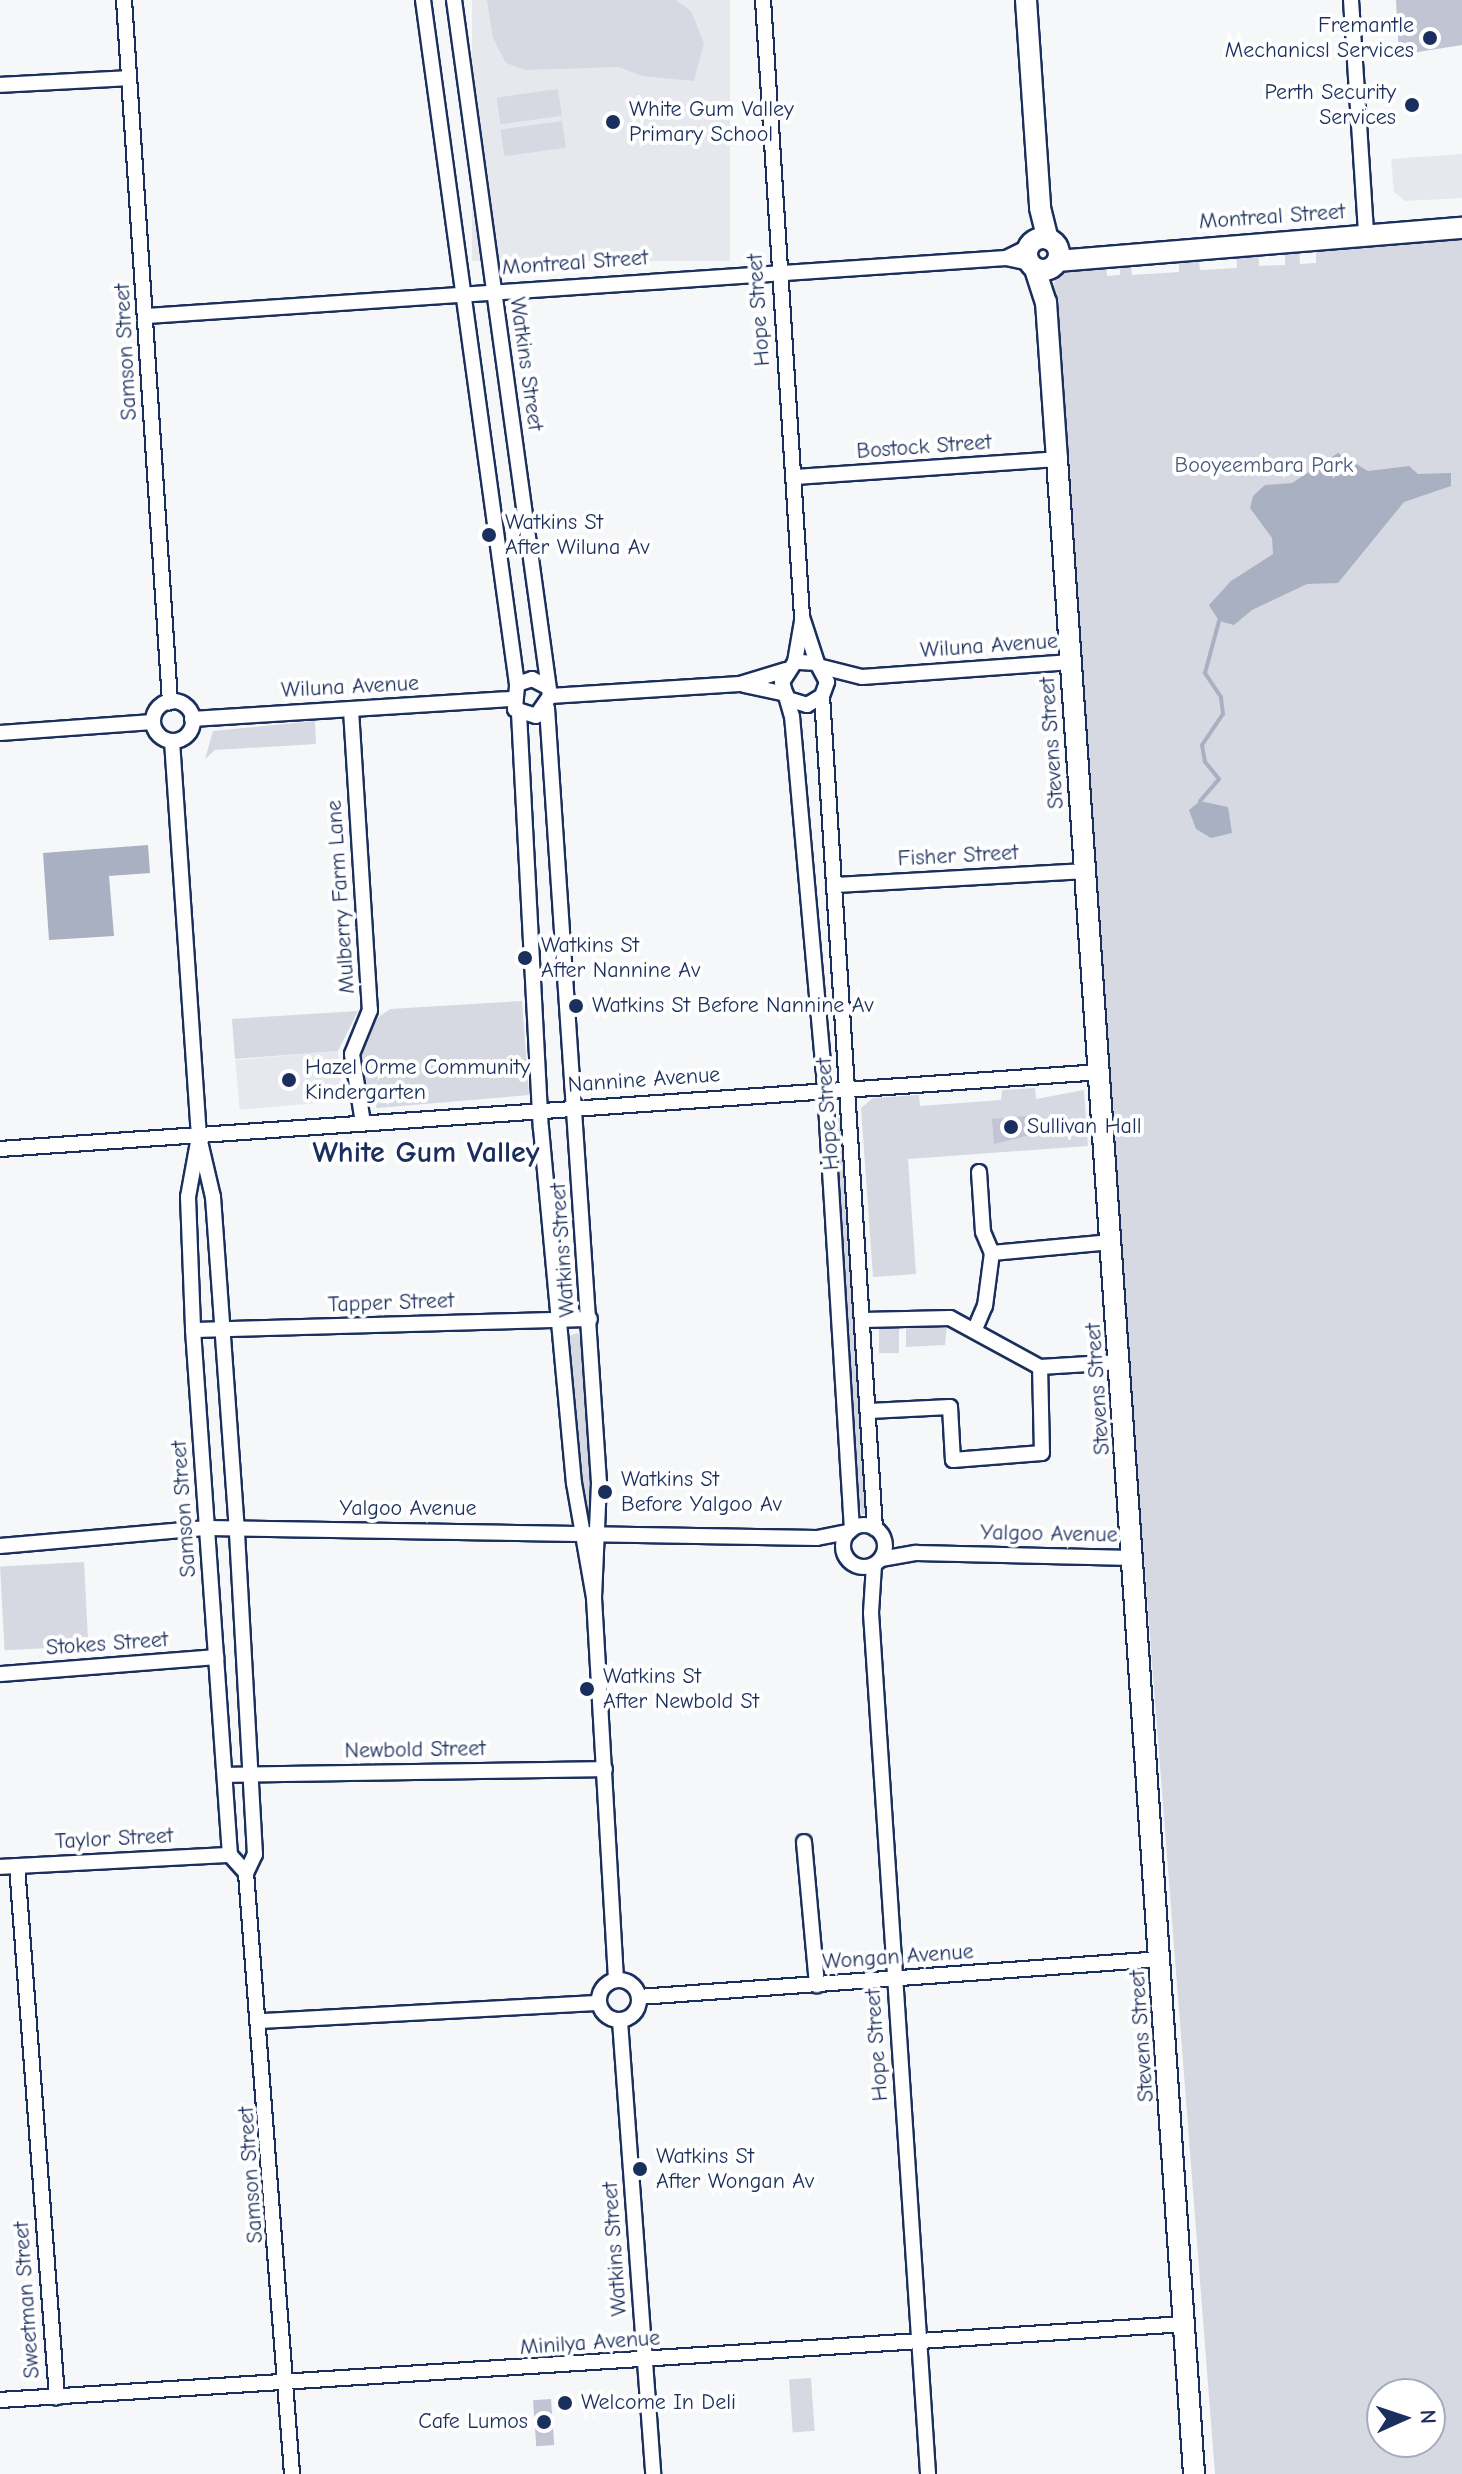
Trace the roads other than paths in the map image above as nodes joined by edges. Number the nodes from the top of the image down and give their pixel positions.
1 (124, 0) edge
2 (423, 0) edge
3 (454, 0) edge
4 (763, 0) edge
5 (1026, 0) edge
6 (1351, 0) edge
7 (129, 78) junction
8 (0, 85) edge
9 (1462, 228) edge
10 (1366, 234) junction
11 (1043, 254) junction
12 (778, 273) junction
13 (494, 293) junction
14 (464, 294) junction
15 (147, 316) junction
16 (1057, 459) junction
17 (795, 477) junction
18 (802, 617) junction
19 (1071, 662) junction
20 (820, 665) junction
21 (790, 666) junction
22 (862, 677) junction
23 (517, 684) junction
24 (740, 684) junction
25 (824, 693) junction
26 (548, 697) junction
27 (788, 697) junction
28 (511, 699) junction
29 (170, 702) junction
30 (351, 710) junction
31 (519, 713) junction
32 (192, 719) junction
33 (153, 722) junction
34 (0, 733) edge
35 (172, 741) junction
36 (1084, 871) junction
37 (834, 885) junction
38 (1100, 1072) junction
39 (849, 1086) junction
40 (825, 1087) junction
41 (577, 1106) junction
42 (541, 1109) junction
43 (363, 1123) junction
44 (199, 1137) junction
45 (0, 1149) edge
46 (979, 1172) dead end
47 (1111, 1242) junction
48 (992, 1253) junction
49 (590, 1319) junction
50 (863, 1320) junction
51 (558, 1321) junction
52 (975, 1329) junction
53 (193, 1330) junction
54 (221, 1330) junction
55 (1121, 1362) junction
56 (1040, 1367) junction
57 (869, 1411) junction
58 (207, 1528) junction
59 (875, 1528) junction
60 (579, 1530) junction
61 (851, 1530) junction
62 (599, 1532) junction
63 (237, 1533) junction
64 (817, 1538) junction
65 (885, 1543) junction
66 (0, 1546) edge
67 (844, 1552) junction
68 (916, 1553) junction
69 (1133, 1558) junction
70 (877, 1562) junction
71 (857, 1566) junction
72 (594, 1598) junction
73 (871, 1613) junction
74 (216, 1657) junction
75 (0, 1674) edge
76 (605, 1769) junction
77 (225, 1775) junction
78 (251, 1775) junction
79 (804, 1842) dead end
80 (230, 1855) junction
81 (17, 1866) junction
82 (0, 1867) edge
83 (246, 1873) junction
84 (1161, 1959) junction
85 (616, 1980) junction
86 (894, 1980) junction
87 (817, 1985) junction
88 (639, 1997) junction
89 (599, 2003) junction
90 (262, 2021) junction
91 (620, 2021) junction
92 (1184, 2324) junction
93 (919, 2341) junction
94 (645, 2361) junction
95 (288, 2383) junction
96 (57, 2397) junction
97 (0, 2400) edge
98 (292, 2474) edge
99 (653, 2474) edge
100 (928, 2474) edge
101 (1194, 2474) edge

1 - 7 street, Samson Street
2 - 14 street
3 - 13 street, Watkins Street
4 - 12 street, Hope Street
5 - 11 street, Stevens Street
6 - 10 street
7 - 8 street
7 - 15 street, Samson Street
9 - 10 street, Montreal Street
10 - 11 street, Montreal Street
11 - 12 street, Montreal Street
11 - 16 street, Stevens Street
12 - 13 street, Montreal Street
12 - 17 street, Hope Street
13 - 14 street, Montreal Street
13 - 26 street, Watkins Street
14 - 15 street, Montreal Street
14 - 23 street
15 - 29 street, Samson Street
16 - 17 street, Bostock Street
16 - 19 street, Stevens Street
17 - 18 street, Hope Street
18 - 20 street, Hope Street
18 - 21 street, Hope Street
19 - 22 street, Wiluna Avenue
19 - 36 street, Stevens Street
20 - 21 street, Wiluna Avenue
20 - 22 street, Wiluna Avenue
20 - 25 street, Hope Street
21 - 24 street
21 - 27 street, Hope Street
22 - 25 street, Wiluna Avenue
23 - 26 street
23 - 28 street
24 - 26 street
24 - 27 street
25 - 27 street, Wiluna Avenue
25 - 37 street, Hope Street
26 - 31 street
26 - 41 street, Watkins Street
27 - 40 street, Hope Street
28 - 30 street, Wiluna Avenue
28 - 31 street
29 - 32 street
29 - 33 street
30 - 32 street, Wiluna Avenue
30 - 43 street, Mulberry Farm Lane
31 - 42 street, Watkins Street
32 - 35 street
33 - 34 street
33 - 35 street
35 - 44 street, Samson Street
36 - 37 street, Fisher Street
36 - 38 street, Stevens Street
37 - 39 street, Hope Street
38 - 39 street, Nannine Avenue
38 - 47 street, Stevens Street
39 - 40 street, Nannine Avenue
39 - 50 street, Hope Street
40 - 41 street, Nannine Avenue
40 - 61 street, Hope Street
41 - 42 street, Nannine Avenue
41 - 49 street, Watkins Street
42 - 43 street, Nannine Avenue
42 - 51 street, Watkins Street
43 - 44 street, Nannine Avenue
44 - 45 street, Nannine Avenue
44 - 53 street, Samson Street
44 - 54 street, Samson Street
46 - 48 street
47 - 48 street
47 - 55 street, Stevens Street
48 - 52 street
49 - 51 street, Tapper Street
49 - 62 street, Watkins Street
50 - 52 street
50 - 57 street, Hope Street
51 - 54 street, Tapper Street
51 - 60 street, Watkins Street
52 - 56 street
53 - 54 street, Tapper Street
53 - 58 street, Samson Street
54 - 63 street, Samson Street
55 - 56 street
55 - 69 street, Stevens Street
56 - 57 street
57 - 59 street, Hope Street
58 - 63 street, Yalgoo Avenue
58 - 66 street, Yalgoo Avenue
58 - 74 street, Samson Street
59 - 61 street
59 - 65 street
60 - 62 street, Yalgoo Avenue
60 - 63 street, Yalgoo Avenue
60 - 72 street, Watkins Street
61 - 64 street, Yalgoo Avenue
61 - 67 street
62 - 64 street, Yalgoo Avenue
62 - 72 street, Watkins Street
63 - 78 street, Samson Street
64 - 67 street, Yalgoo Avenue
65 - 68 street, Yalgoo Avenue
65 - 70 street
67 - 71 street
68 - 69 street, Yalgoo Avenue
68 - 70 street, Yalgoo Avenue
69 - 84 street, Stevens Street
70 - 71 street
70 - 73 street, Hope Street
71 - 73 street, Hope Street
72 - 76 street, Watkins Street
73 - 86 street, Hope Street
74 - 75 street, Stokes Street
74 - 77 street, Samson Street
76 - 78 street, Newbold Street
76 - 85 street, Watkins Street
77 - 78 street, Newbold Street
77 - 80 street, Samson Street
78 - 83 street, Samson Street
79 - 87 street
80 - 81 street, Taylor Street
80 - 83 street
81 - 82 street, Taylor Street
81 - 96 street, Sweetman Street
83 - 90 street, Samson Street
84 - 86 street, Wongan Avenue
84 - 92 street, Stevens Street
85 - 88 street
85 - 89 street
86 - 87 street, Wongan Avenue
86 - 93 street, Hope Street
87 - 88 street, Wongan Avenue
88 - 91 street
89 - 90 street
89 - 91 street
90 - 95 street, Samson Street
91 - 94 street, Watkins Street
92 - 93 street, Minilya Avenue
92 - 101 street, Stevens Street
93 - 94 street, Minilya Avenue
93 - 100 street, Hope Street
94 - 95 street, Minilya Avenue
94 - 99 street, Watkins Street
95 - 96 street, Minilya Avenue
95 - 98 street, Samson Street
96 - 97 street, Minilya Avenue

